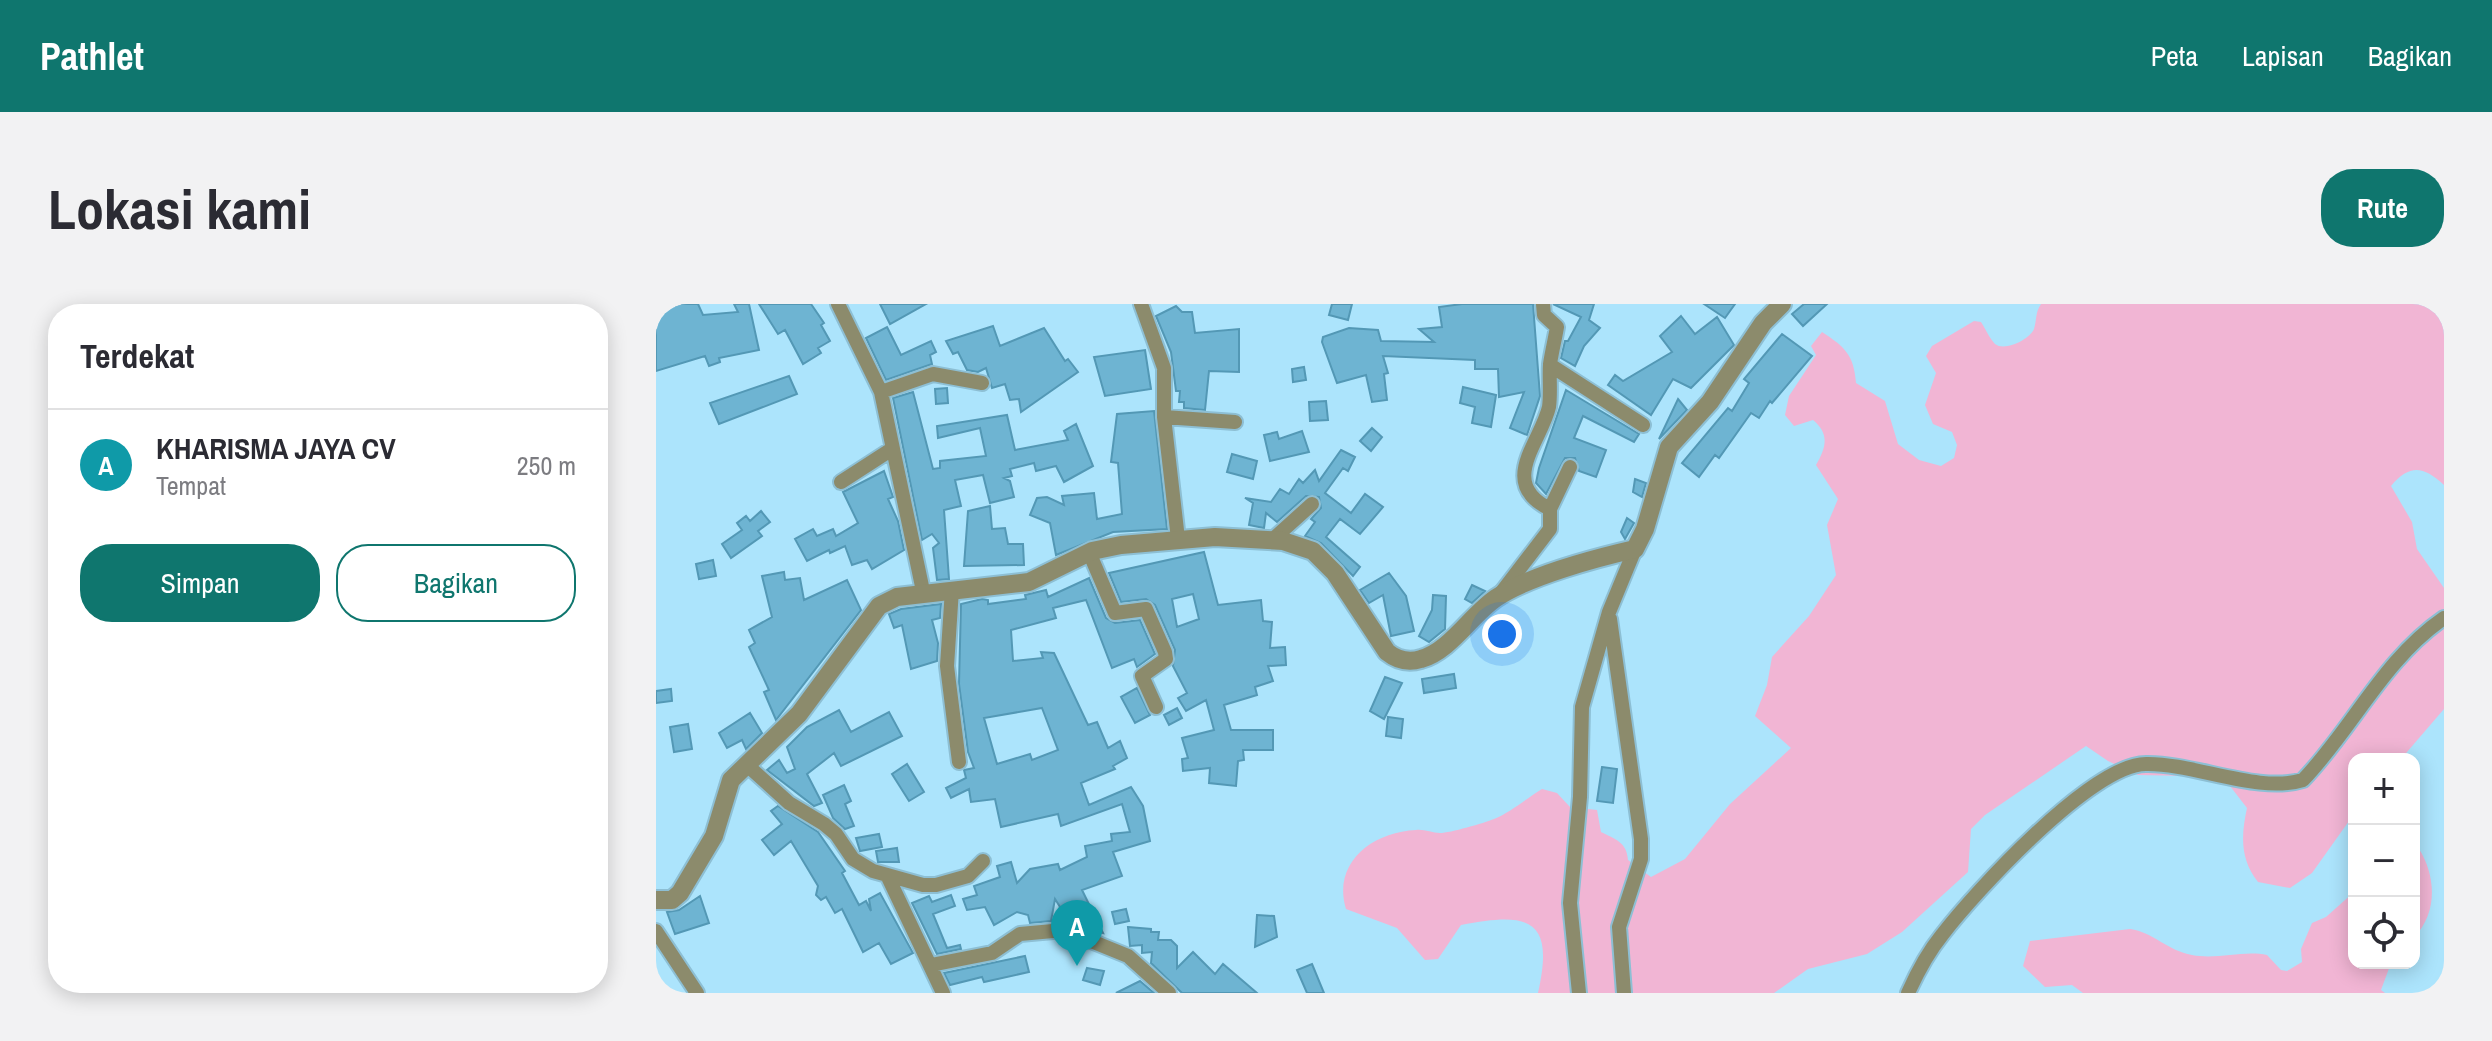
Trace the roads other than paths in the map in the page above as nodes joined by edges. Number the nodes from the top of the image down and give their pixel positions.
1 (838, 304) edge
2 (1543, 304) edge
3 (1782, 304) edge
4 (1147, 306) edge
5 (1550, 365) junction
6 (982, 383) dead end
7 (881, 392) junction
8 (1164, 417) junction
9 (1235, 422) dead end
10 (1643, 425) dead end
11 (892, 449) junction
12 (1570, 467) dead end
13 (841, 482) dead end
14 (1312, 504) dead end
15 (1550, 509) junction
16 (1178, 539) junction
17 (1272, 540) junction
18 (1635, 549) junction
19 (1089, 552) junction
20 (952, 589) junction
21 (923, 591) junction
22 (1498, 596) junction
23 (1609, 612) junction
24 (2444, 618) edge
25 (1156, 707) dead end
26 (959, 762) dead end
27 (747, 765) junction
28 (983, 861) dead end
29 (887, 875) junction
30 (656, 900) edge
31 (656, 931) edge
32 (931, 965) junction
33 (697, 993) edge
34 (943, 993) edge
35 (1169, 993) edge
36 (1579, 993) edge
37 (1624, 993) edge
38 (1908, 993) edge

1 - 7 street
2 - 5 street
3 - 18 street
4 - 8 street
5 - 10 street
5 - 15 street
6 - 7 street
7 - 11 street
8 - 9 street
8 - 16 street
11 - 13 street
11 - 21 street
12 - 15 street
14 - 17 street
15 - 22 street
16 - 17 street
16 - 19 street
17 - 22 street
18 - 22 street
18 - 23 street
19 - 20 street
19 - 25 street
20 - 21 street
20 - 26 street
21 - 27 street
23 - 36 street
23 - 37 street
24 - 38 street
27 - 29 street
27 - 30 street
28 - 29 street
29 - 32 street
31 - 33 street
32 - 34 street
32 - 35 street

